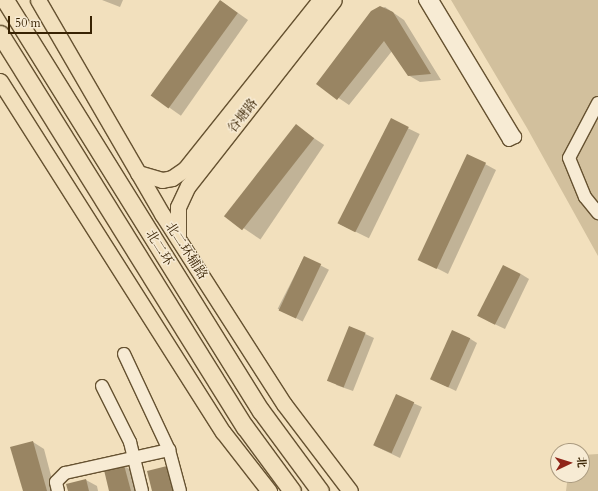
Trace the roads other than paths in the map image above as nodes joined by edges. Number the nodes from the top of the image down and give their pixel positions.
1 (6, 0) edge
2 (38, 0) edge
3 (46, 0) edge
4 (320, 0) edge
5 (334, 0) edge
6 (425, 0) edge
7 (432, 0) edge
8 (50, 22) junction
9 (0, 34) edge
10 (0, 52) edge
11 (0, 81) edge
12 (35, 92) junction
13 (598, 103) edge
14 (138, 173) junction
15 (598, 213) edge
16 (180, 241) junction
17 (124, 354) dead end
18 (102, 386) dead end
19 (169, 450) junction
20 (133, 457) junction
21 (58, 491) edge
22 (142, 491) edge
23 (180, 491) edge
24 (270, 491) edge
25 (292, 491) edge
26 (320, 491) edge
27 (350, 491) edge

1 - 26 highway, 北二环
2 - 8 main road, 北二环辅路
3 - 8 street
4 - 14 main road, 谷塘路
5 - 16 main road, 谷塘路
6 - 7 street
8 - 14 main road, 北二环辅路
9 - 12 highway, 北二环
10 - 12 highway
11 - 24 main road
12 - 25 highway, 北二环
13 - 15 street
14 - 16 main road, 北二环辅路
16 - 27 main road, 北二环辅路
17 - 19 street
18 - 20 street
19 - 20 street
19 - 23 street
20 - 21 street
20 - 22 street

